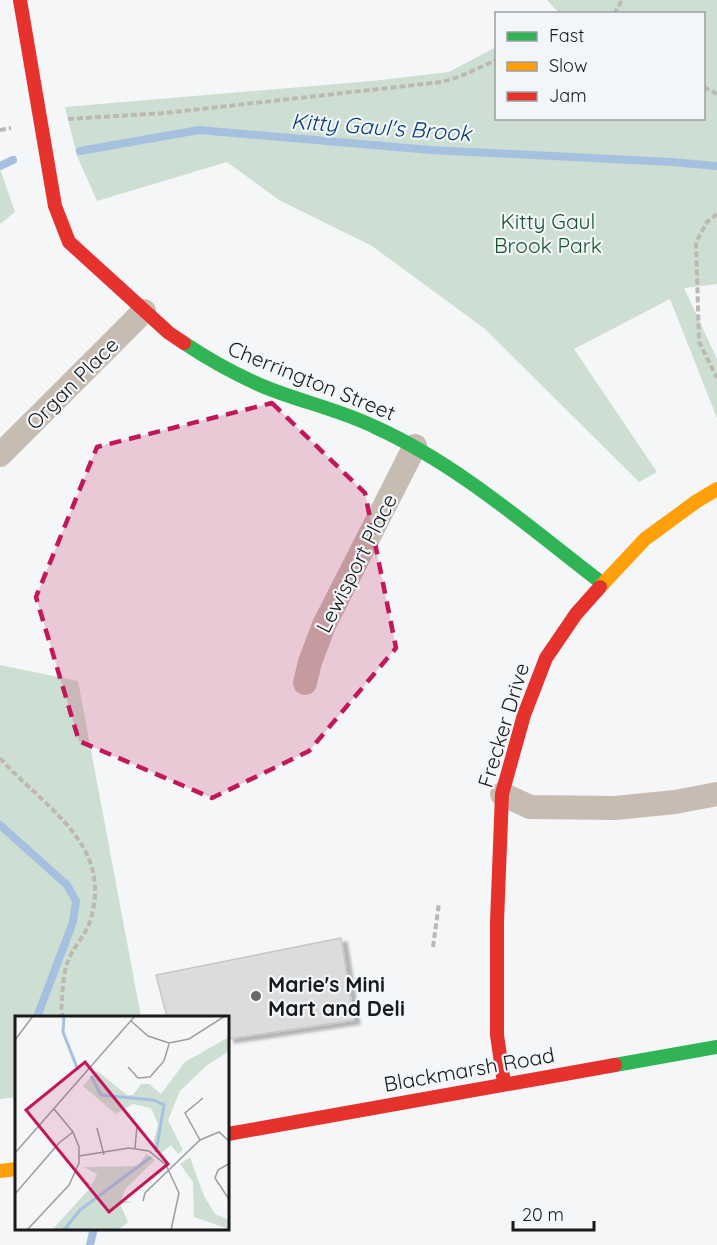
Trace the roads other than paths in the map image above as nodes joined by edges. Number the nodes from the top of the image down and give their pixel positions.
1 (20, 0) edge
2 (144, 311) junction
3 (415, 446) junction
4 (0, 455) edge
5 (717, 489) edge
6 (603, 584) junction
7 (305, 683) dead end
8 (502, 794) junction
9 (717, 794) edge
10 (717, 1047) edge
11 (504, 1083) junction
12 (230, 1134) edge
13 (15, 1169) edge
14 (0, 1171) edge

1 - 2 street, Cherrington Street
2 - 3 street, Cherrington Street
2 - 4 street, Organ Place
3 - 6 street, Cherrington Street
3 - 7 street, Lewisport Place
5 - 6 street, Frecker Drive
6 - 8 street, Frecker Drive
8 - 9 street
8 - 11 street, Frecker Drive
10 - 11 street, Blackmarsh Road
11 - 12 street, Blackmarsh Road
13 - 14 street

